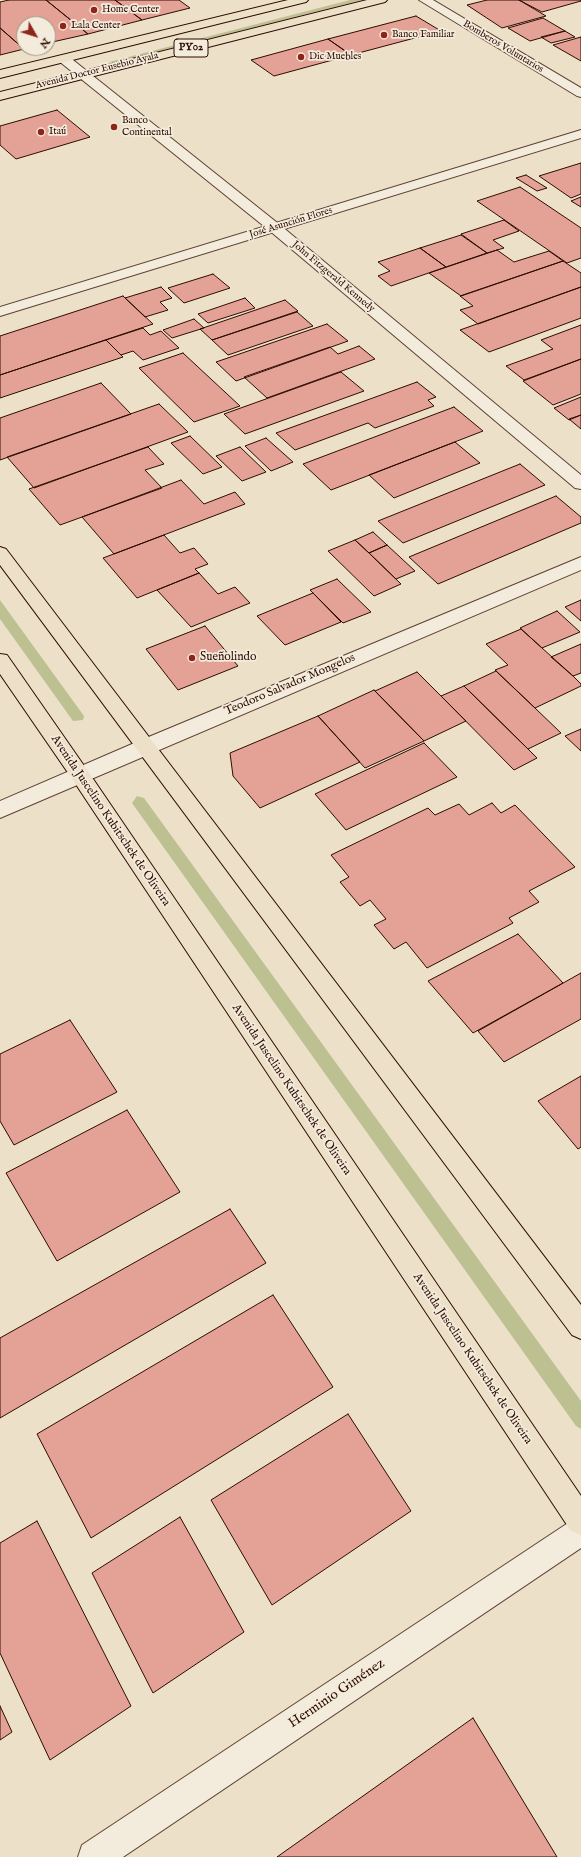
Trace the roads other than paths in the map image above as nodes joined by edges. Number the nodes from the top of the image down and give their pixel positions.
1 (302, 0) edge
2 (381, 0) edge
3 (425, 0) edge
4 (64, 59) junction
5 (0, 74) edge
6 (84, 75) junction
7 (581, 93) edge
8 (0, 96) edge
9 (581, 134) edge
10 (274, 228) junction
11 (0, 312) edge
12 (581, 484) edge
13 (0, 553) edge
14 (581, 563) edge
15 (0, 660) edge
16 (146, 746) junction
17 (80, 775) junction
18 (0, 810) edge
19 (581, 1326) edge
20 (581, 1521) edge
21 (581, 1531) edge
22 (94, 1857) edge

1 - 4 main road, Avenida Doctor Eusebio Ayala / PY02
2 - 6 main road, Avenida Doctor Eusebio Ayala / PY02
3 - 7 street, Bomberos Voluntarios
4 - 5 main road, Avenida Doctor Eusebio Ayala / PY02
4 - 6 street, John Fitzgerald Kennedy
6 - 8 main road, Avenida Doctor Eusebio Ayala / PY02
6 - 10 street, John Fitzgerald Kennedy
9 - 10 street, José Asunción Flores
10 - 11 street, José Asunción Flores
10 - 12 street, John Fitzgerald Kennedy
13 - 16 main road
14 - 16 street, Teodoro Salvador Mongelos
15 - 17 main road, Avenida Juscelino Kubitschek de Oliveira
16 - 17 street, Teodoro Salvador Mongelos
16 - 19 main road
17 - 18 street, Teodoro Salvador Mongelos
17 - 20 main road, Avenida Juscelino Kubitschek de Oliveira
21 - 22 street, Herminio Giménez

